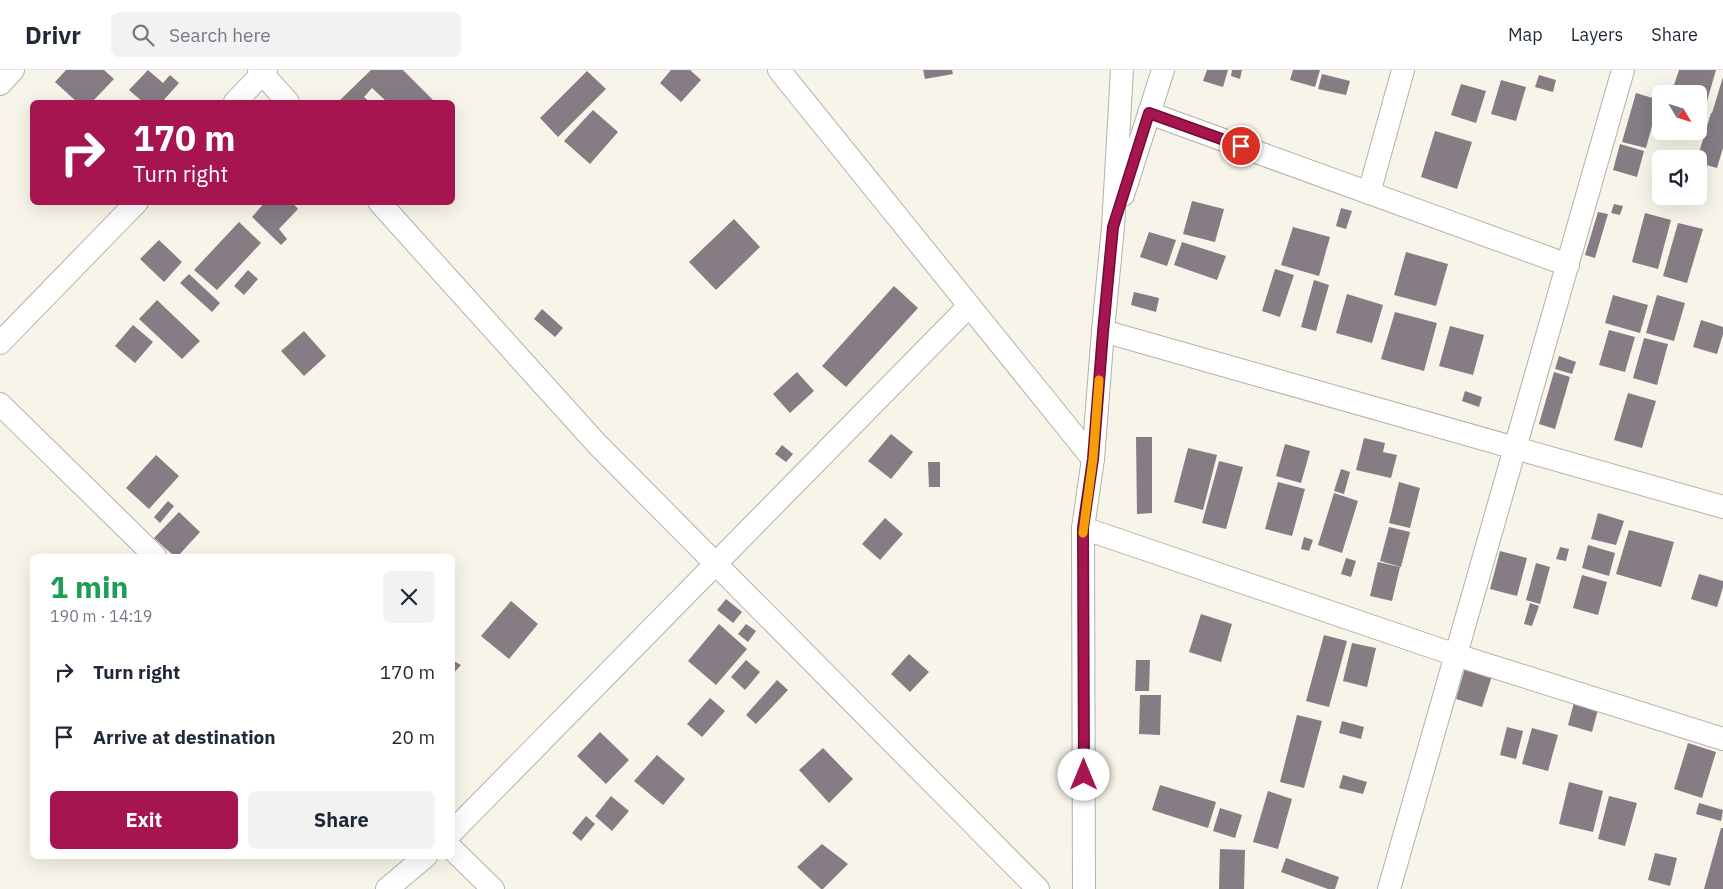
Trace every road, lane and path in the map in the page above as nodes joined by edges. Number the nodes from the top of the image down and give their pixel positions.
1 (13, 70) edge
2 (779, 70) edge
3 (1122, 70) edge
4 (1163, 70) edge
5 (1403, 70) edge
6 (1623, 70) edge
7 (262, 71) edge
8 (0, 84) edge
9 (237, 100) edge
10 (286, 100) edge
11 (1149, 113) junction
12 (1369, 193) junction
13 (134, 205) edge
14 (382, 205) edge
15 (1113, 227) junction
16 (1568, 265) junction
17 (969, 306) junction
18 (1103, 332) junction
19 (0, 343) edge
20 (0, 404) edge
21 (1515, 449) junction
22 (1093, 459) junction
23 (1721, 501) edge
24 (1083, 528) junction
25 (152, 554) edge
26 (716, 563) junction
27 (1456, 655) junction
28 (1723, 739) edge
29 (455, 829) edge
30 (455, 852) edge
31 (422, 859) edge
32 (387, 889) edge
33 (493, 889) edge
34 (1038, 889) edge
35 (1084, 889) edge
36 (1389, 889) edge

1 - 8 street
2 - 17 street
3 - 15 street
4 - 11 street
5 - 12 street
6 - 16 street
7 - 9 street
7 - 10 street
11 - 12 street
11 - 15 street
12 - 16 street
13 - 19 street
14 - 26 street
15 - 18 street
16 - 21 street
17 - 22 street
17 - 26 street
18 - 21 street
18 - 22 street
20 - 25 street
21 - 23 street
21 - 27 street
22 - 24 street
24 - 27 street
24 - 35 street
26 - 29 street
26 - 34 street
27 - 28 street
27 - 36 street
30 - 33 street
31 - 32 street

